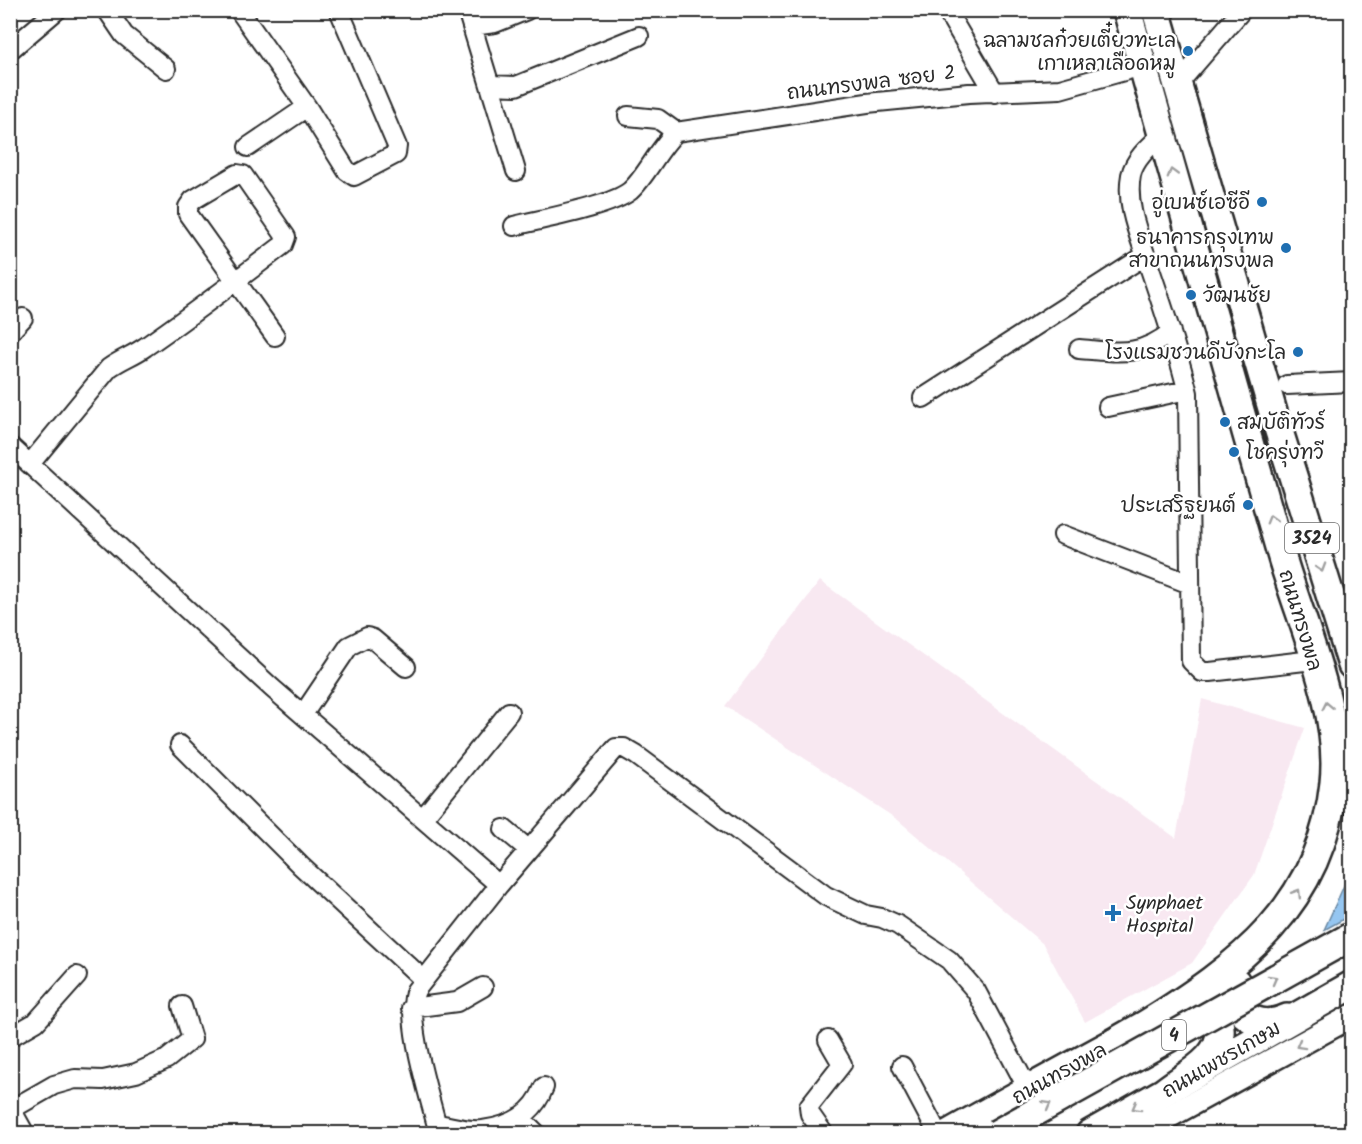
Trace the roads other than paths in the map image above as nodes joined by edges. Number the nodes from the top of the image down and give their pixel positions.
1 (57, 10) edge
2 (107, 10) edge
3 (239, 10) edge
4 (339, 10) edge
5 (527, 10) edge
6 (1126, 10) edge
7 (1156, 10) edge
8 (1242, 10) edge
9 (948, 13) dead end
10 (470, 18) edge
11 (639, 36) dead end
12 (10, 50) edge
13 (1142, 66) junction
14 (166, 69) dead end
15 (1177, 85) junction
16 (490, 86) junction
17 (995, 93) junction
18 (307, 107) junction
19 (628, 116) dead end
20 (676, 132) junction
21 (1162, 135) junction
22 (248, 147) dead end
23 (516, 171) dead end
24 (514, 226) dead end
25 (1146, 255) junction
26 (235, 281) junction
27 (23, 318) dead end
28 (10, 332) edge
29 (1171, 332) junction
30 (274, 336) dead end
31 (1079, 349) dead end
32 (1259, 361) junction
33 (1230, 371) junction
34 (1352, 382) edge
35 (1287, 385) dead end
36 (1187, 390) junction
37 (923, 398) dead end
38 (1108, 407) dead end
39 (10, 446) edge
40 (30, 464) junction
41 (1063, 535) dead end
42 (1190, 584) junction
43 (1313, 660) junction
44 (1352, 665) edge
45 (406, 667) dead end
46 (509, 712) dead end
47 (304, 713) junction
48 (180, 745) dead end
49 (423, 818) junction
50 (504, 829) dead end
51 (529, 850) junction
52 (499, 885) junction
53 (1270, 930) junction
54 (1352, 936) edge
55 (77, 976) dead end
56 (424, 980) junction
57 (1352, 985) edge
58 (483, 987) dead end
59 (182, 1006) dead end
60 (411, 1008) junction
61 (1305, 1011) junction
62 (1352, 1017) edge
63 (1140, 1028) junction
64 (10, 1037) edge
65 (828, 1040) dead end
66 (902, 1066) dead end
67 (544, 1087) dead end
68 (1028, 1089) junction
69 (1166, 1091) junction
70 (11, 1108) edge
71 (520, 1117) junction
72 (438, 1129) edge
73 (25, 1134) edge
74 (537, 1134) edge
75 (824, 1134) edge
76 (938, 1134) edge
77 (948, 1134) edge
78 (996, 1134) edge
79 (1090, 1134) edge
80 (1137, 1134) edge

1 - 12 street
2 - 14 street
3 - 18 street
4 - 18 street
5 - 10 street
6 - 13 highway, ถนนทรงพล / 3524
7 - 15 highway, ถนนทรงพล / 3524
8 - 15 street
9 - 17 street
10 - 16 street
11 - 16 street
13 - 17 street, ถนนทรงพล ซอย 2
13 - 21 highway, ถนนทรงพล / 3524
15 - 32 highway, ถนนทรงพล / 3524
16 - 23 street
17 - 20 street, ถนนทรงพล ซอย 2
18 - 22 street
19 - 20 street
20 - 24 street
21 - 25 street
33 -> 21 highway, ถนนทรงพล / 3524
25 - 29 street
25 - 37 street
26 - 26 street
26 - 30 street
26 - 40 street
27 - 28 street
29 - 31 street
29 - 36 street
32 - 33 highway
32 -> 44 highway, ถนนทรงพล / 3524
43 -> 33 highway, ถนนทรงพล / 3524
34 - 35 street
36 - 38 street
36 - 42 street
39 - 40 street
40 - 47 street
41 - 42 street
42 - 43 street
53 -> 43 highway, ถนนทรงพล / 3524
45 - 47 street
46 - 49 street
47 - 49 street
48 - 56 street
49 - 52 street
50 - 51 street
51 - 52 street
51 - 68 street
52 - 56 street
53 - 61 highway
53 - 63 highway, ถนนทรงพล / 3524
78 -> 54 highway, 4, bridge
55 - 64 street
56 - 60 street
57 - 61 highway, ถนนเพชรเกษม / 4
58 - 60 street
59 - 70 street
60 - 72 street
61 - 69 highway, ถนนเพชรเกษม / 4
62 -> 80 main road
63 - 68 highway, ถนนทรงพล
63 - 69 highway
65 - 75 street
66 - 76 street
67 - 71 street
68 - 77 highway, ถนนทรงพล
69 -> 79 highway, ถนนเพชรเกษม / 4
70 - 73 street
71 - 72 street
71 - 74 street

